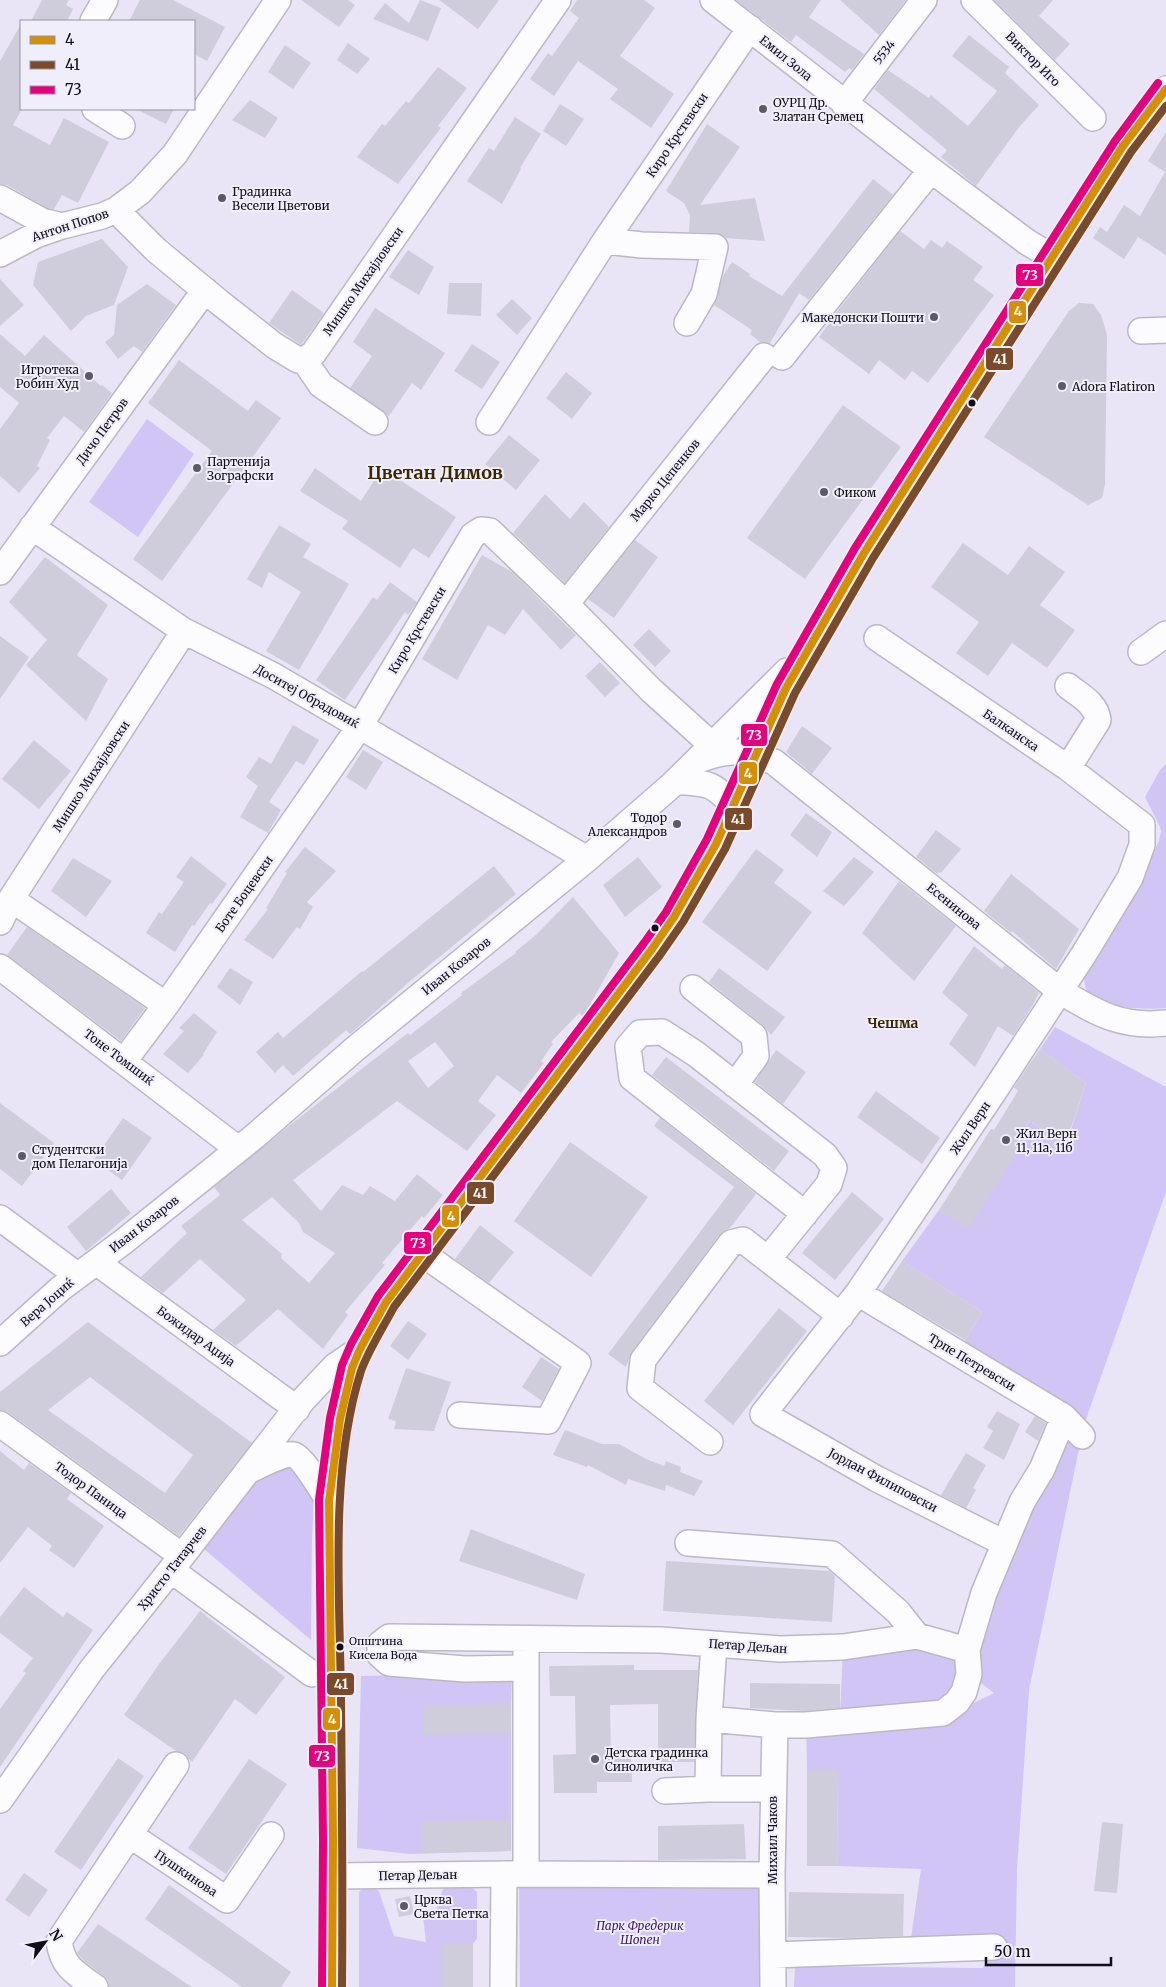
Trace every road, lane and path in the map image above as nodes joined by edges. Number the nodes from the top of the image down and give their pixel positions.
1 (105, 0) edge
2 (278, 0) edge
3 (713, 0) edge
4 (924, 0) edge
5 (974, 0) edge
6 (554, 2) edge
7 (94, 20) edge
8 (750, 28) junction
9 (1166, 89) edge
10 (844, 104) junction
11 (98, 110) edge
12 (1093, 118) dead end
13 (122, 126) dead end
14 (930, 170) junction
15 (0, 198) edge
16 (116, 210) junction
17 (62, 226) junction
18 (604, 241) junction
19 (0, 254) edge
20 (1052, 257) junction
21 (205, 290) junction
22 (687, 323) dead end
23 (1166, 330) edge
24 (1141, 331) dead end
25 (304, 360) junction
26 (375, 422) dead end
27 (489, 422) dead end
28 (32, 527) junction
29 (0, 572) edge
30 (566, 604) junction
31 (184, 631) junction
32 (1166, 634) edge
33 (877, 638) dead end
34 (1141, 652) dead end
35 (804, 655) junction
36 (1068, 686) dead end
37 (360, 726) junction
38 (705, 753) junction
39 (756, 754) junction
40 (1068, 768) junction
41 (676, 781) junction
42 (733, 805) junction
43 (1142, 825) joint
44 (587, 859) junction
45 (11, 899) junction
46 (0, 922) edge
47 (0, 967) edge
48 (693, 988) dead end
49 (1060, 991) junction
50 (166, 1005) junction
51 (1166, 1023) edge
52 (124, 1061) junction
53 (735, 1084) junction
54 (238, 1149) junction
55 (805, 1214) junction
56 (0, 1218) edge
57 (423, 1254) junction
58 (768, 1259) junction
59 (87, 1269) junction
60 (858, 1293) junction
61 (841, 1316) junction
62 (0, 1343) edge
63 (360, 1349) junction
64 (297, 1409) junction
65 (763, 1414) joint
66 (460, 1415) dead end
67 (1064, 1417) junction
68 (0, 1424) edge
69 (1082, 1436) dead end
70 (710, 1442) dead end
71 (248, 1471) junction
72 (329, 1501) junction
73 (688, 1542) dead end
74 (1004, 1543) junction
75 (177, 1563) junction
76 (917, 1636) junction
77 (526, 1638) junction
78 (714, 1644) junction
79 (967, 1650) junction
80 (526, 1668) junction
81 (312, 1674) dead end
82 (709, 1718) junction
83 (775, 1726) junction
84 (176, 1765) dead end
85 (708, 1789) junction
86 (772, 1789) junction
87 (665, 1792) dead end
88 (0, 1800) edge
89 (130, 1835) junction
90 (271, 1836) dead end
91 (515, 1874) junction
92 (333, 1876) junction
93 (772, 1876) junction
94 (994, 1947) dead end
95 (774, 1955) junction
96 (95, 1987) edge
97 (332, 1987) edge
98 (503, 1987) edge
99 (773, 1987) edge

1 - 7 street
2 - 16 street, Антон Попов
3 - 8 street, Емил Зола
4 - 10 street, 5534
5 - 12 street, Виктор Иго
6 - 25 street, Мишко Михајловски
8 - 10 street, Емил Зола
8 - 18 street, Киро Крстевски
9 - 20 street
10 - 14 street, Емил Зола
11 - 13 street
14 - 20 street, Емил Зола
14 - 30 street, Марко Цепенков
15 - 17 street
16 - 17 street, Антон Попов
16 - 21 street
17 - 19 street, Антон Попов
18 - 22 street
18 - 27 street, Киро Крстевски
20 - 35 street
21 - 25 street
21 - 28 street, Дичо Петров
23 - 24 street
25 - 26 street
28 - 29 street, Дичо Петров
28 - 31 street, Доситеј Обрадовиќ
30 - 37 street, Киро Крстевски
30 - 38 street
31 - 37 street, Доситеј Обрадовиќ
31 - 45 street, Мишко Михајловски
32 - 34 street
33 - 40 street, Балканска
35 - 38 street, Иван Козаров
35 - 39 street
36 - 40 street
37 - 44 street, Доситеј Обрадовиќ
37 - 50 street, Боте Боцевски
38 - 39 street
38 - 41 street, Иван Козаров
39 - 42 street
39 - 49 street, Есенинова
40 - 43 street, Балканска
41 - 42 street
41 - 44 street, Иван Козаров
42 - 57 street
43 - 49 street, Жил Верн
44 - 54 street, Иван Козаров
45 - 46 street, Мишко Михајловски
45 - 50 street
47 - 52 street, Тоне Томшиќ
48 - 53 street
49 - 51 street, Есенинова
49 - 60 street, Жил Верн
50 - 52 street, Боте Боцевски
52 - 54 street, Тоне Томшиќ
53 - 55 street
53 - 55 street
54 - 59 street, Иван Козаров
55 - 58 street
56 - 59 street, Божидар Аџија
57 - 63 street
57 - 66 street
58 - 61 street
58 - 70 street
59 - 62 street, Вера Јоциќ
59 - 64 street, Божидар Аџија
60 - 61 street, Жил Верн
60 - 67 street, Трпе Петревски
61 - 65 street, Жил Верн
63 - 64 street, Христо Татарчев
63 - 72 street
64 - 71 street, Христо Татарчев
65 - 74 street, Јордан Филиповски
67 - 69 street, Трпе Петревски
67 - 74 street
68 - 75 street, Тодор Паница
71 - 72 street
71 - 75 street, Христо Татарчев
72 - 92 street
73 - 76 street
74 - 79 street
75 - 81 street, Тодор Паница
75 - 88 street, Христо Татарчев
76 - 78 street, Петар Дељан
76 - 79 street, Петар Дељан
77 - 78 street, Петар Дељан
77 - 80 street
77 - 80 street, Петар Дељан
78 - 82 street
79 - 83 street
80 - 91 street
82 - 83 street
82 - 85 street
83 - 86 street, Михаил Чаков
84 - 89 street
85 - 86 street
85 - 87 street
86 - 93 street, Михаил Чаков
89 - 90 street, Пушкинова
89 - 96 street
91 - 92 street, Петар Дељан
91 - 93 street, Петар Дељан
91 - 98 street
92 - 97 street
93 - 95 street, Михаил Чаков
94 - 95 street
95 - 99 street, Михаил Чаков

